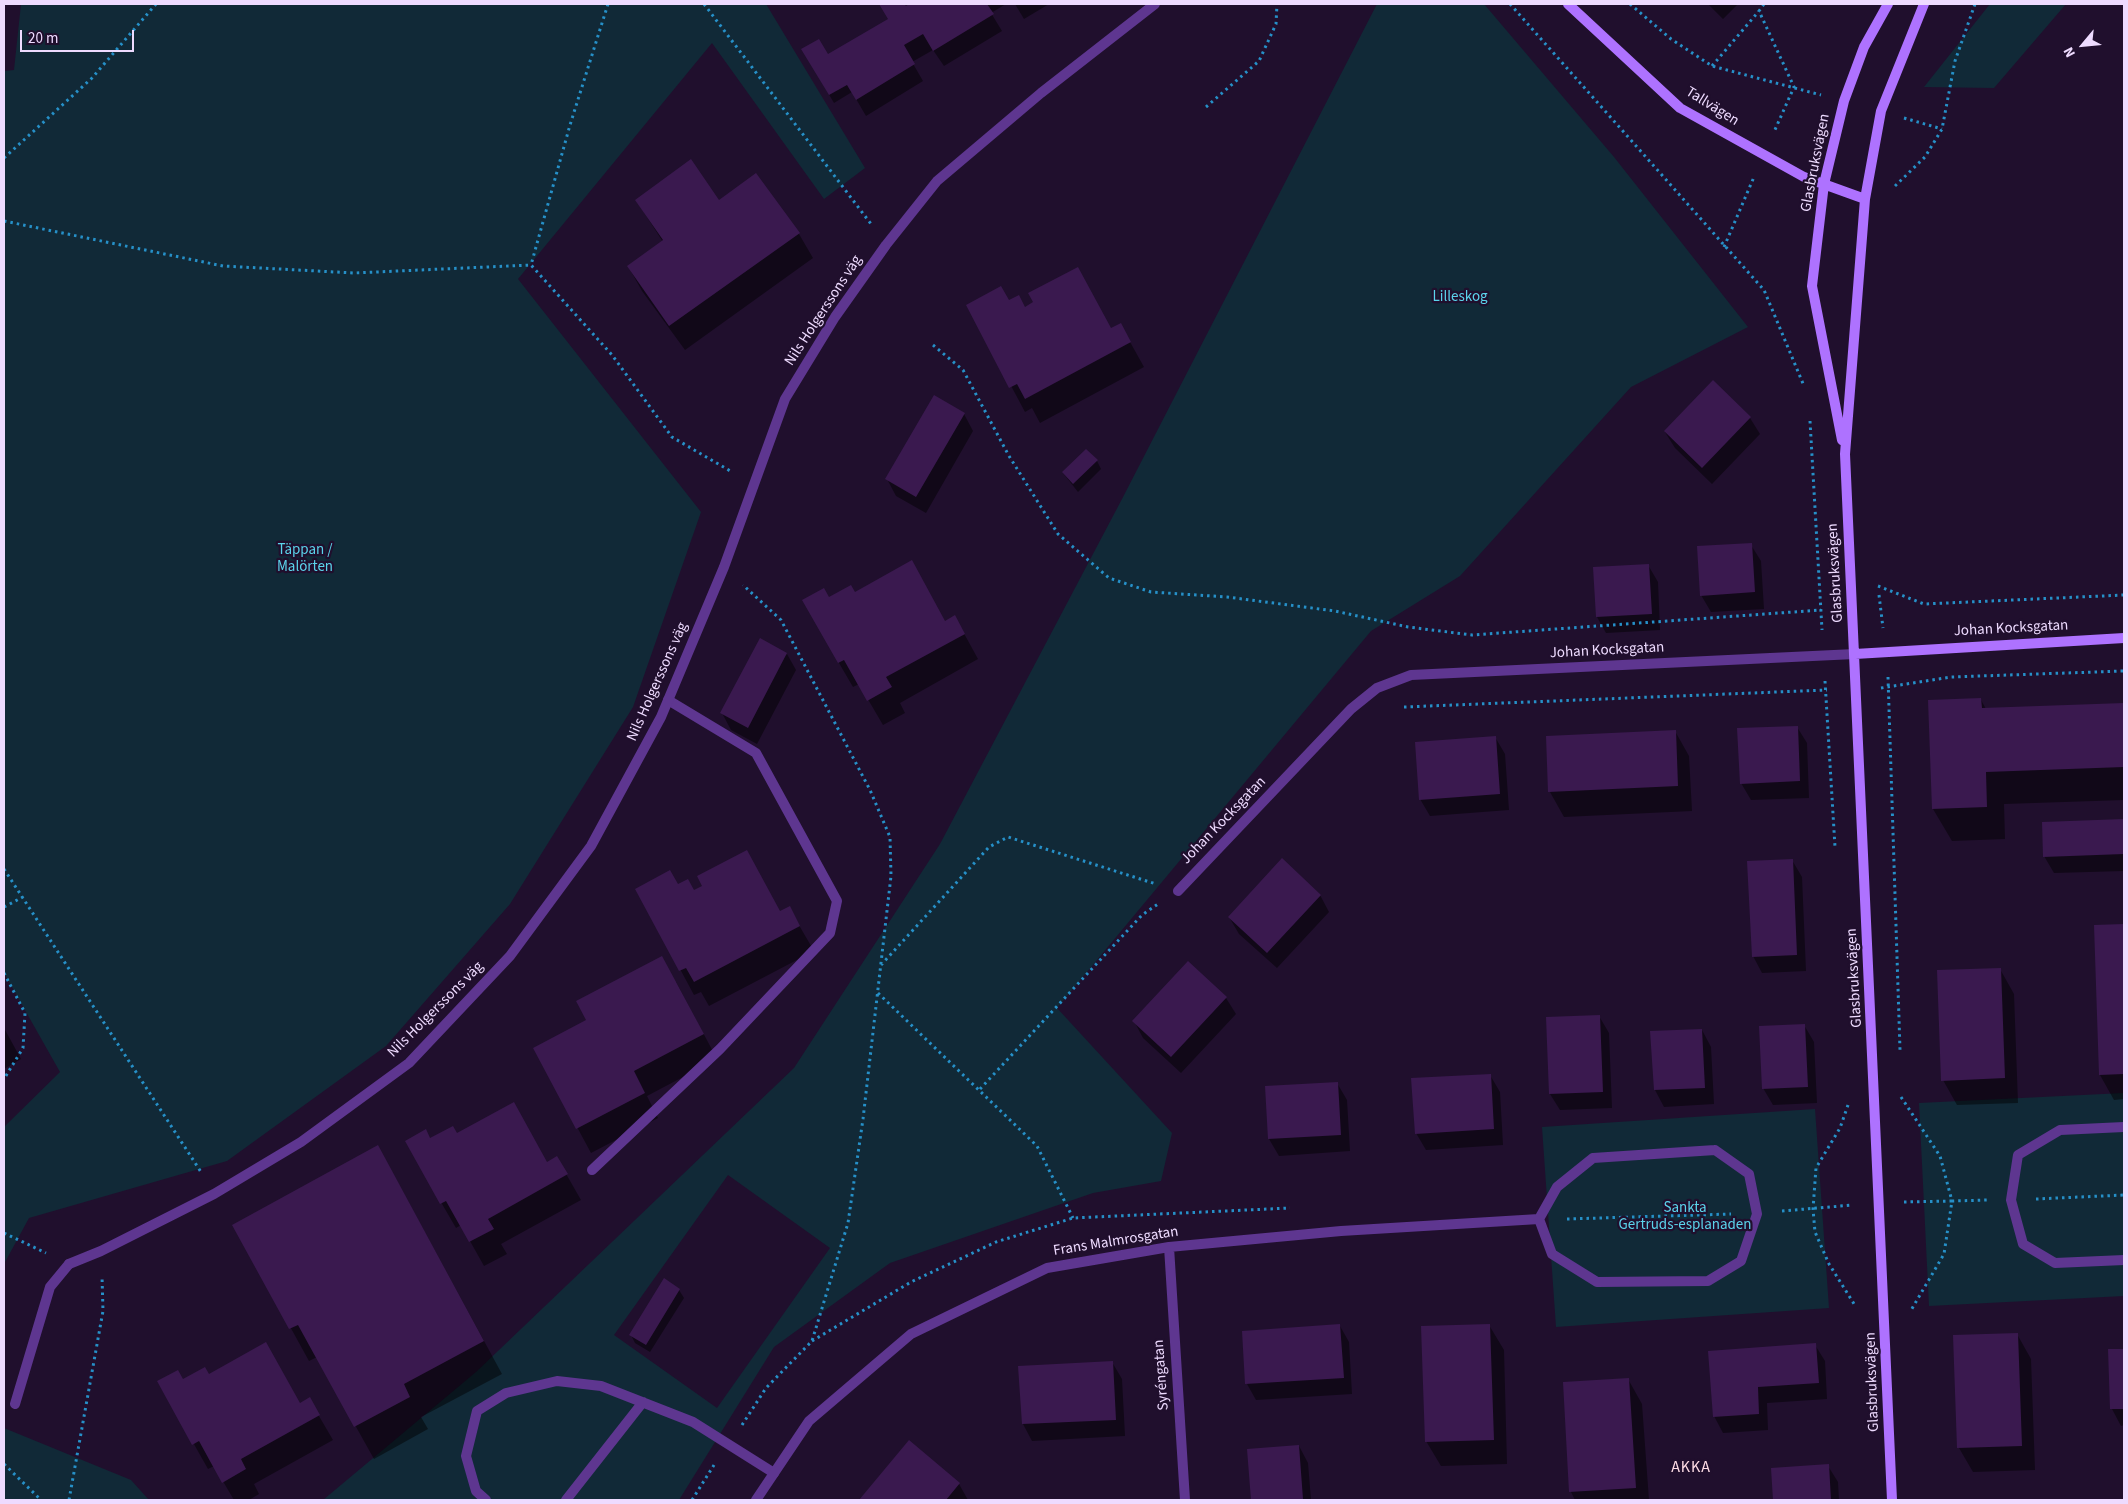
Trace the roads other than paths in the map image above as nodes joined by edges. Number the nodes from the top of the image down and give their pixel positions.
1 (1155, 4) edge
2 (1568, 4) edge
3 (1888, 4) edge
4 (1924, 4) edge
5 (1824, 184) junction
6 (1865, 199) junction
7 (1845, 454) junction
8 (2124, 638) edge
9 (1855, 654) junction
10 (668, 700) junction
11 (1178, 891) road end
12 (2124, 1127) edge
13 (592, 1170) dead end
14 (1539, 1220) junction
15 (1169, 1247) junction
16 (2124, 1260) edge
17 (643, 1402) junction
18 (15, 1404) dead end
19 (774, 1473) junction
20 (486, 1500) edge
21 (566, 1500) edge
22 (756, 1500) edge
23 (1185, 1500) edge
24 (1892, 1500) edge

1 - 10 street, Nils Holgerssons väg
2 - 5 main road, Tallvägen
3 - 5 main road, Glasbruksvägen
4 - 6 main road, Glasbruksvägen
5 - 6 main road, Tallvägen
5 - 7 main road, Glasbruksvägen
6 - 7 main road, Glasbruksvägen
7 - 9 main road, Glasbruksvägen
8 - 9 main road, Johan Kocksgatan
9 - 11 street, Johan Kocksgatan
9 - 24 main road, Glasbruksvägen
10 - 13 street
10 - 18 street, Nils Holgerssons väg
12 - 16 street
14 - 14 street
14 - 15 street, Frans Malmrosgatan
15 - 19 street, Frans Malmrosgatan
15 - 23 street, Syréngatan
17 - 19 street
17 - 20 street
17 - 21 street
19 - 22 street, Frans Malmrosgatan

